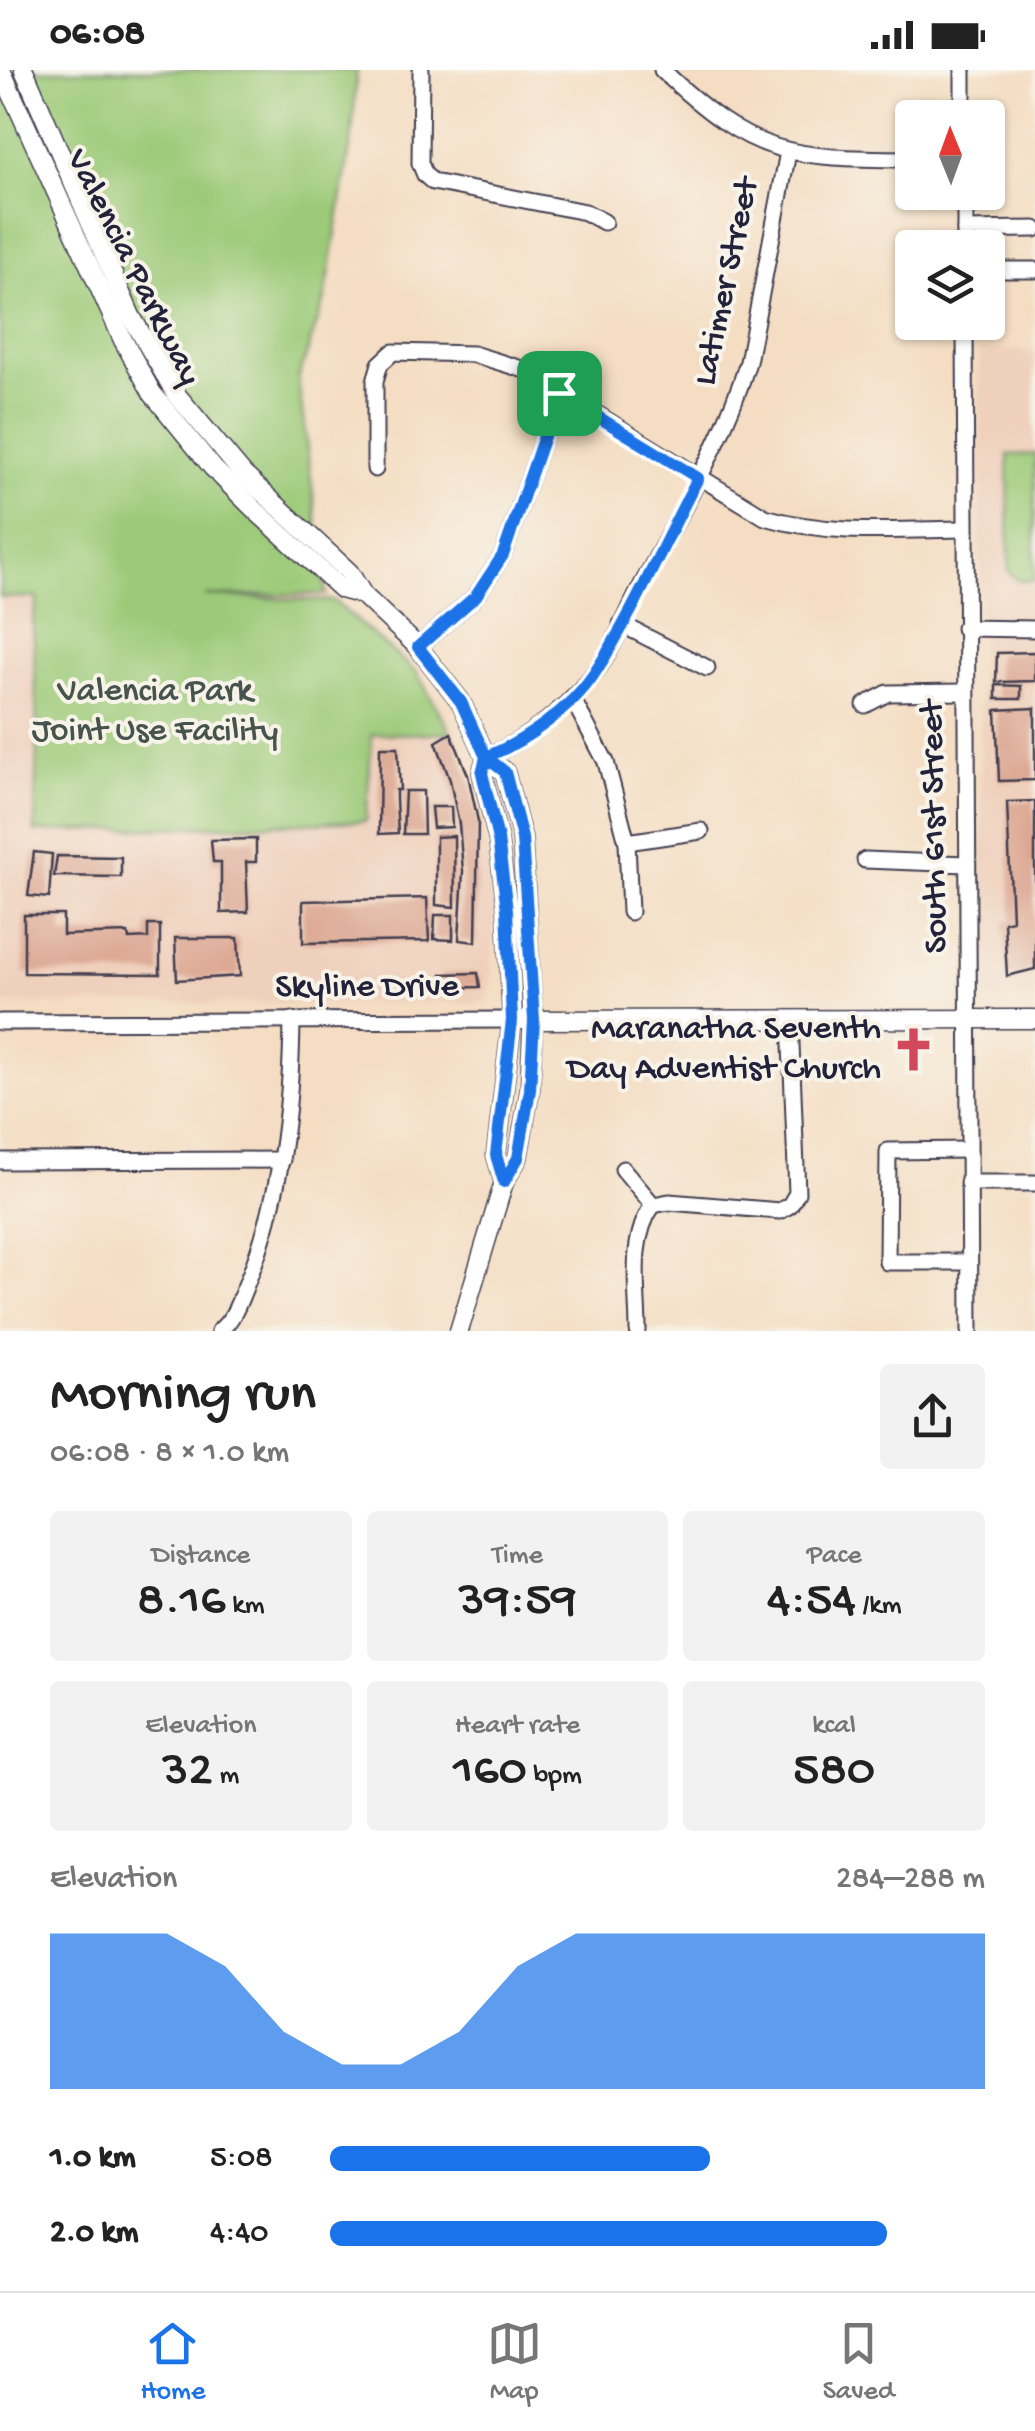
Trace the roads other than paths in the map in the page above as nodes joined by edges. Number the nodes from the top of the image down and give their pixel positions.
1 (1, 70) edge
2 (24, 70) edge
3 (420, 70) edge
4 (662, 70) edge
5 (962, 70) edge
6 (963, 100) edge
7 (788, 152) junction
8 (895, 159) edge
9 (604, 222) dead end
10 (1035, 229) edge
11 (1005, 233) edge
12 (1005, 270) edge
13 (1035, 270) edge
14 (965, 340) edge
15 (559, 393) junction
16 (375, 470) dead end
17 (698, 478) junction
18 (964, 529) junction
19 (363, 595) junction
20 (621, 624) junction
21 (964, 628) junction
22 (1035, 629) edge
23 (418, 647) junction
24 (706, 668) dead end
25 (964, 692) junction
26 (572, 698) junction
27 (864, 705) dead end
28 (486, 757) junction
29 (701, 831) dead end
30 (627, 842) junction
31 (865, 860) dead end
32 (966, 864) junction
33 (630, 912) dead end
34 (790, 1019) junction
35 (968, 1019) junction
36 (1035, 1019) edge
37 (292, 1020) junction
38 (512, 1020) junction
39 (534, 1020) junction
40 (0, 1022) edge
41 (968, 1150) junction
42 (282, 1160) junction
43 (0, 1161) edge
44 (623, 1169) dead end
45 (504, 1182) junction
46 (1035, 1182) edge
47 (968, 1183) junction
48 (653, 1205) junction
49 (968, 1262) junction
50 (219, 1331) edge
51 (459, 1331) edge
52 (638, 1331) edge
53 (970, 1331) edge

1 - 19 main road, Valencia Parkway
2 - 19 main road, Valencia Parkway
3 - 9 street
4 - 7 street
5 - 6 street
7 - 8 street
7 - 17 street, Latimer Street
10 - 11 street
12 - 13 street
14 - 18 street, South 61st Street
15 - 16 street
15 - 17 street
15 - 23 street
17 - 18 street
17 - 20 street, Latimer Street
18 - 21 street, South 61st Street
19 - 23 main road, Valencia Parkway
20 - 24 street
20 - 26 street, Latimer Street
21 - 22 street
21 - 25 street, South 61st Street
23 - 28 main road, Valencia Parkway
25 - 27 street
25 - 32 street, South 61st Street
26 - 28 street, Latimer Street
26 - 30 street
28 - 38 main road, Valencia Parkway
28 - 39 main road, Valencia Parkway
29 - 30 street
30 - 33 street
31 - 32 street
32 - 35 street, South 61st Street
34 - 35 main road, Skyline Drive
34 - 39 main road, Skyline Drive
34 - 48 street
35 - 36 main road, Skyline Drive
35 - 41 street, South 61st Street
37 - 38 street, Skyline Drive
37 - 40 street, Skyline Drive
37 - 42 street
38 - 39 main road, Skyline Drive
38 - 45 main road, Valencia Parkway
39 - 45 main road, Valencia Parkway
41 - 47 street, South 61st Street
41 - 49 street
42 - 43 street
42 - 50 street
44 - 48 street
45 - 51 main road, Valencia Parkway
46 - 47 street
47 - 49 street, South 61st Street
48 - 52 street
49 - 53 street, South 61st Street

